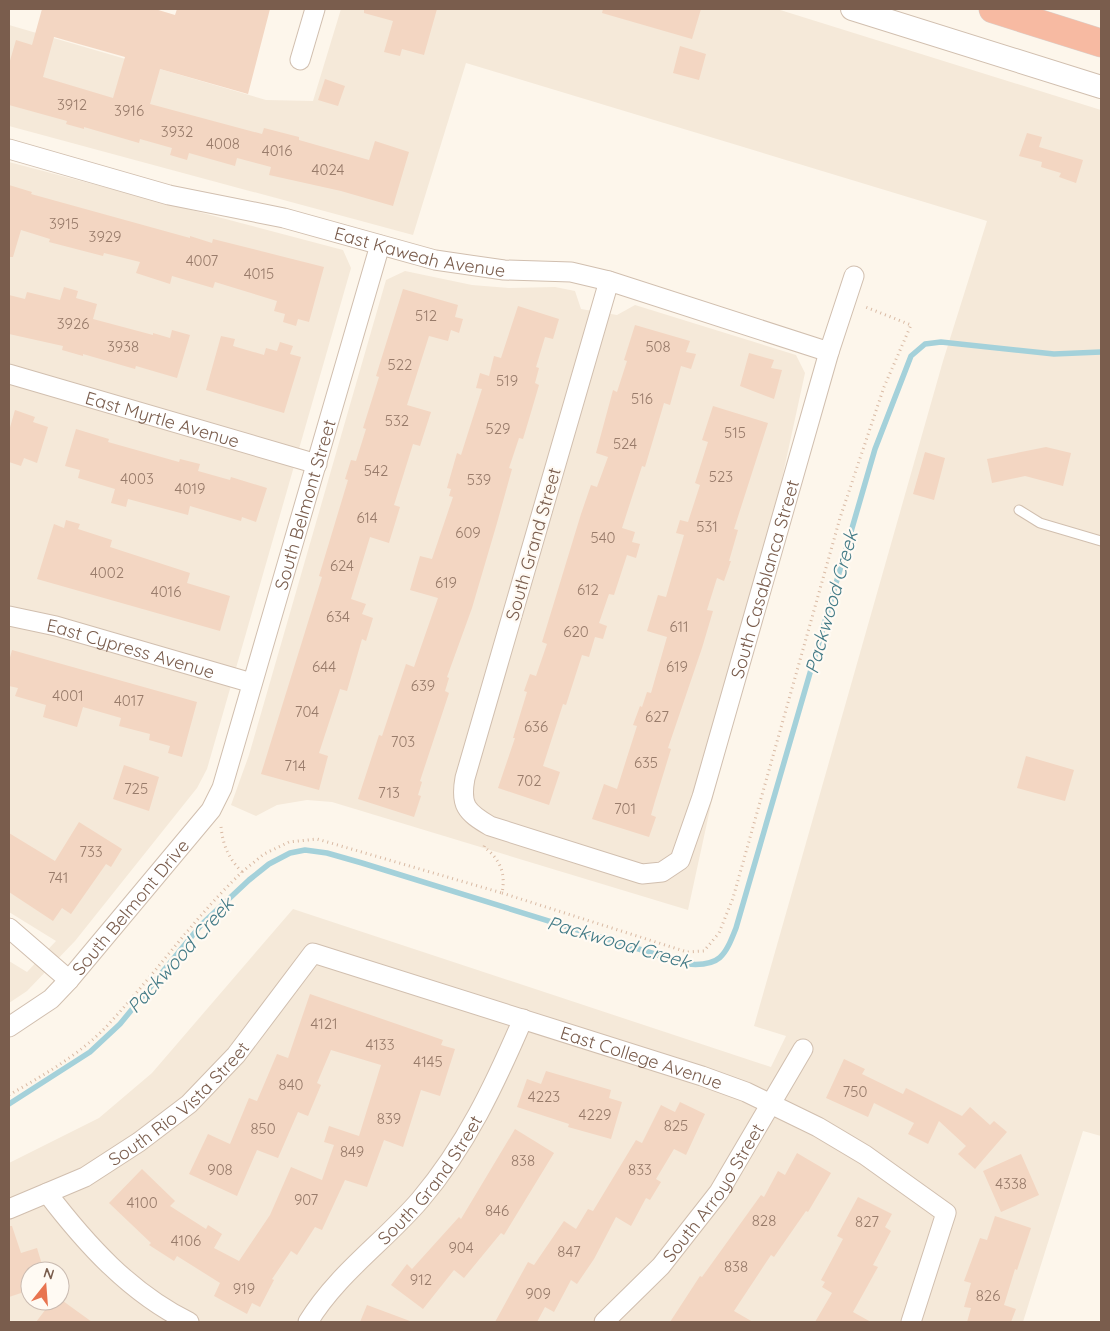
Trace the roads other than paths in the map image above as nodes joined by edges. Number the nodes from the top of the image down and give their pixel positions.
1 (315, 9) edge
2 (852, 9) edge
3 (993, 9) edge
4 (1101, 43) edge
5 (300, 60) dead end
6 (1101, 87) edge
7 (9, 149) edge
8 (380, 245) junction
9 (854, 276) dead end
10 (609, 281) junction
11 (829, 352) junction
12 (9, 374) edge
13 (317, 464) junction
14 (1019, 510) dead end
15 (1101, 540) edge
16 (9, 616) edge
17 (252, 683) junction
18 (229, 765) joint
19 (490, 826) joint
20 (9, 928) edge
21 (312, 953) joint
22 (69, 980) junction
23 (523, 1019) junction
24 (9, 1027) edge
25 (803, 1049) dead end
26 (771, 1103) junction
27 (47, 1194) junction
28 (9, 1209) edge
29 (189, 1322) edge
30 (308, 1322) edge
31 (604, 1322) edge
32 (911, 1322) edge

1 - 5 street
2 - 6 street
3 - 4 highway
7 - 8 street, East Kaweah Avenue
8 - 10 street, East Kaweah Avenue
8 - 13 street, South Belmont Street
9 - 11 street, South Casablanca Street
10 - 11 street, East Kaweah Avenue
10 - 19 street, South Grand Street
11 - 19 street, South Casablanca Street
12 - 13 street, East Myrtle Avenue
13 - 17 street, South Belmont Street
14 - 15 lane
16 - 17 street, East Cypress Avenue
17 - 18 street, South Belmont Street
18 - 22 street, South Belmont Drive
20 - 22 street
21 - 23 street, East College Avenue
21 - 27 street, South Rio Vista Street
22 - 24 street, South Belmont Drive
23 - 26 street, East College Avenue
23 - 30 street, South Grand Street
25 - 26 street, South Arroyo Street
26 - 31 street, South Arroyo Street
26 - 32 street, East College Avenue
27 - 28 street, South Rio Vista Street
27 - 29 street

